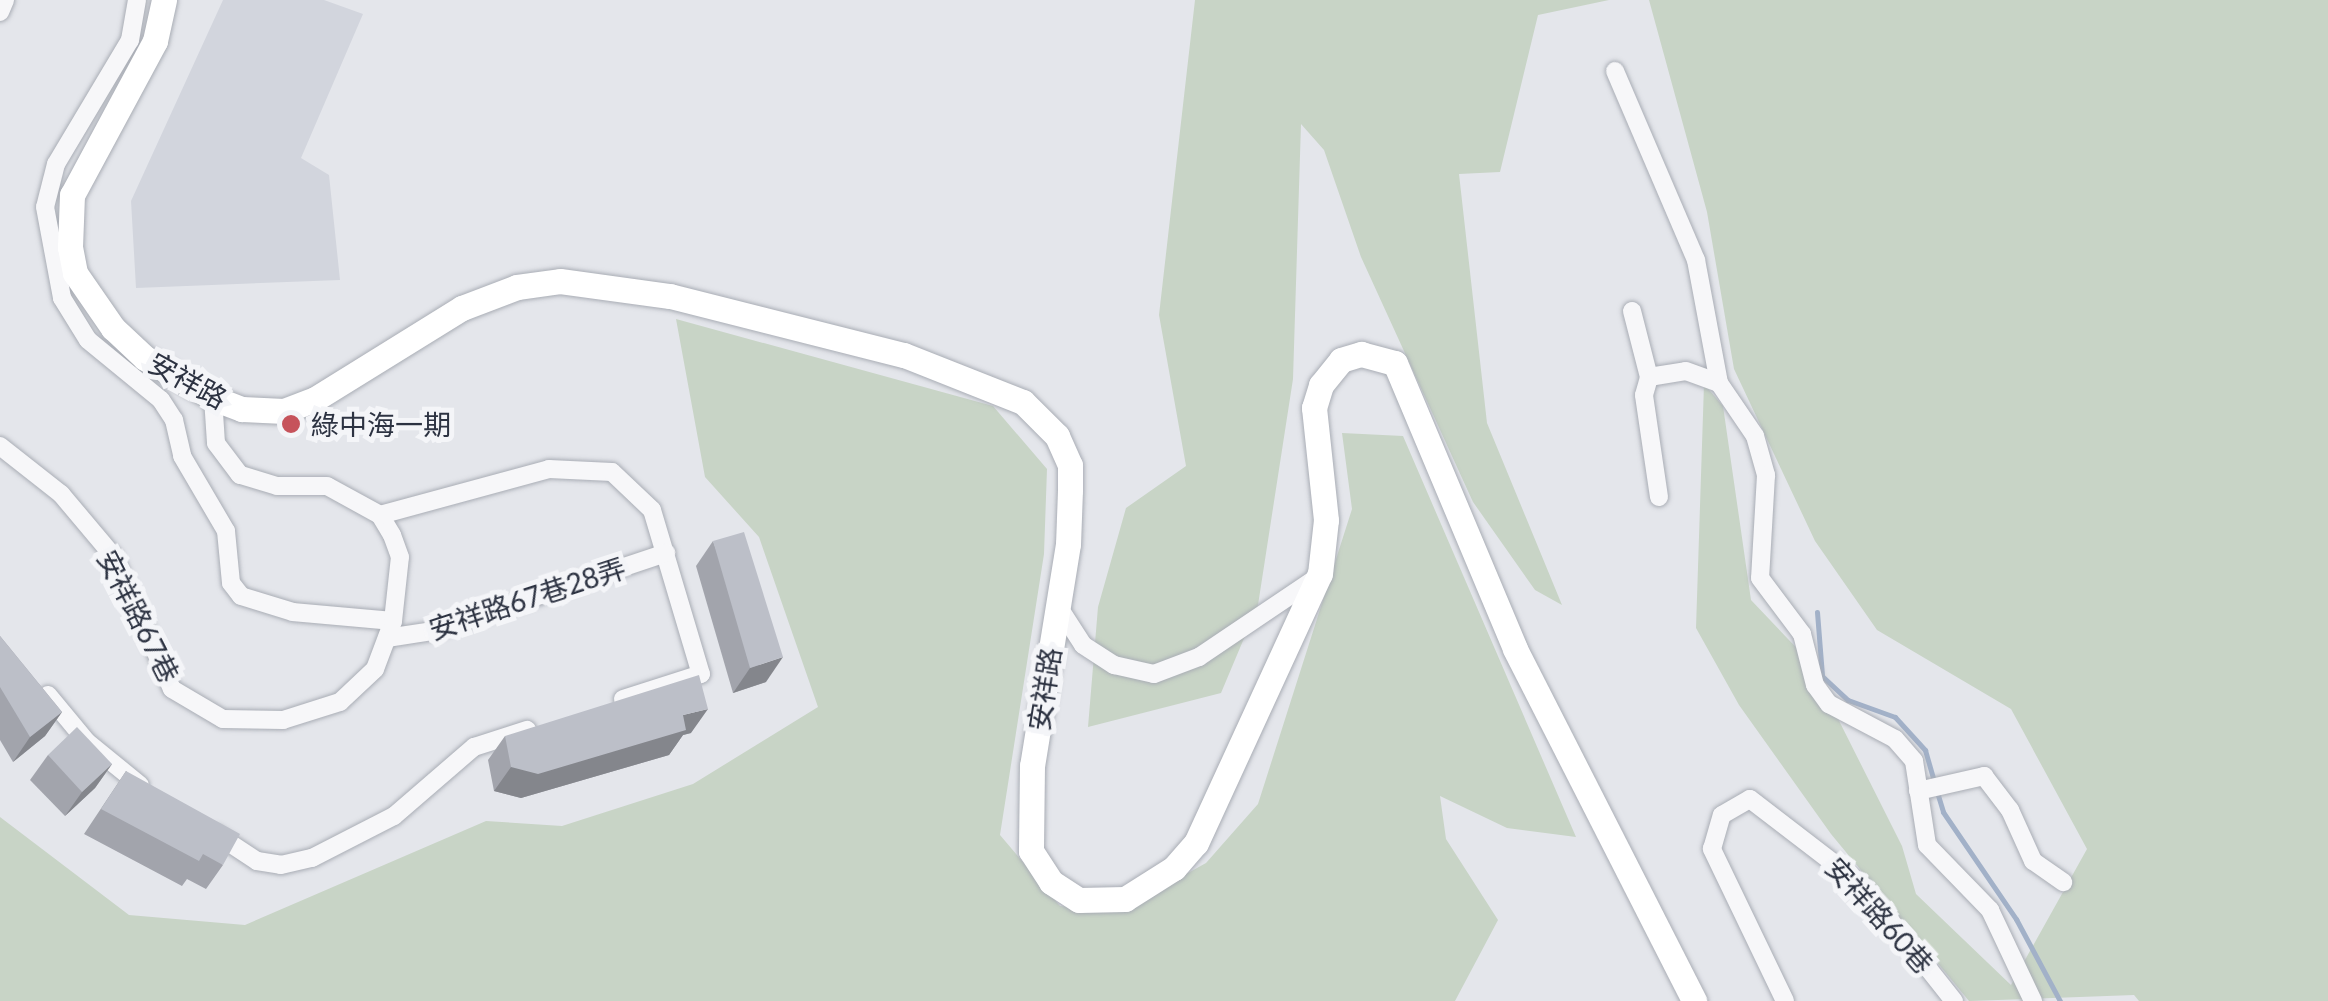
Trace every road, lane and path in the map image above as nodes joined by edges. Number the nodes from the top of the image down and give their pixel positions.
1 (4, 0) edge
2 (137, 0) edge
3 (164, 0) edge
4 (0, 12) edge
5 (1616, 71) dead end
6 (1632, 310) dead end
7 (1650, 376) junction
8 (1719, 383) junction
9 (213, 398) junction
10 (0, 446) edge
11 (1659, 497) dead end
12 (380, 516) junction
13 (666, 553) junction
14 (1320, 574) junction
15 (1058, 606) junction
16 (390, 630) junction
17 (37, 682) edge
18 (606, 704) edge
19 (550, 722) edge
20 (1918, 791) junction
21 (159, 798) edge
22 (192, 819) edge
23 (2063, 882) dead end
24 (1694, 1001) edge
25 (1785, 1001) edge
26 (1954, 1001) edge
27 (2033, 1001) edge

1 - 4 street
2 - 16 street, 安祥路67巷28弄
3 - 9 street, 安祥路
5 - 8 street
6 - 7 street
7 - 8 street
7 - 11 street
8 - 20 street
9 - 12 street
9 - 15 street, 安祥路
10 - 16 street, 安祥路67巷
12 - 13 street
12 - 16 street, 安祥路67巷
13 - 16 street, 安祥路67巷28弄
13 - 18 street
14 - 15 street
14 - 15 street, 安祥路
14 - 24 street, 安祥路
17 - 21 street
19 - 22 street
20 - 23 street
20 - 27 street
25 - 26 street, 安祥路60巷

